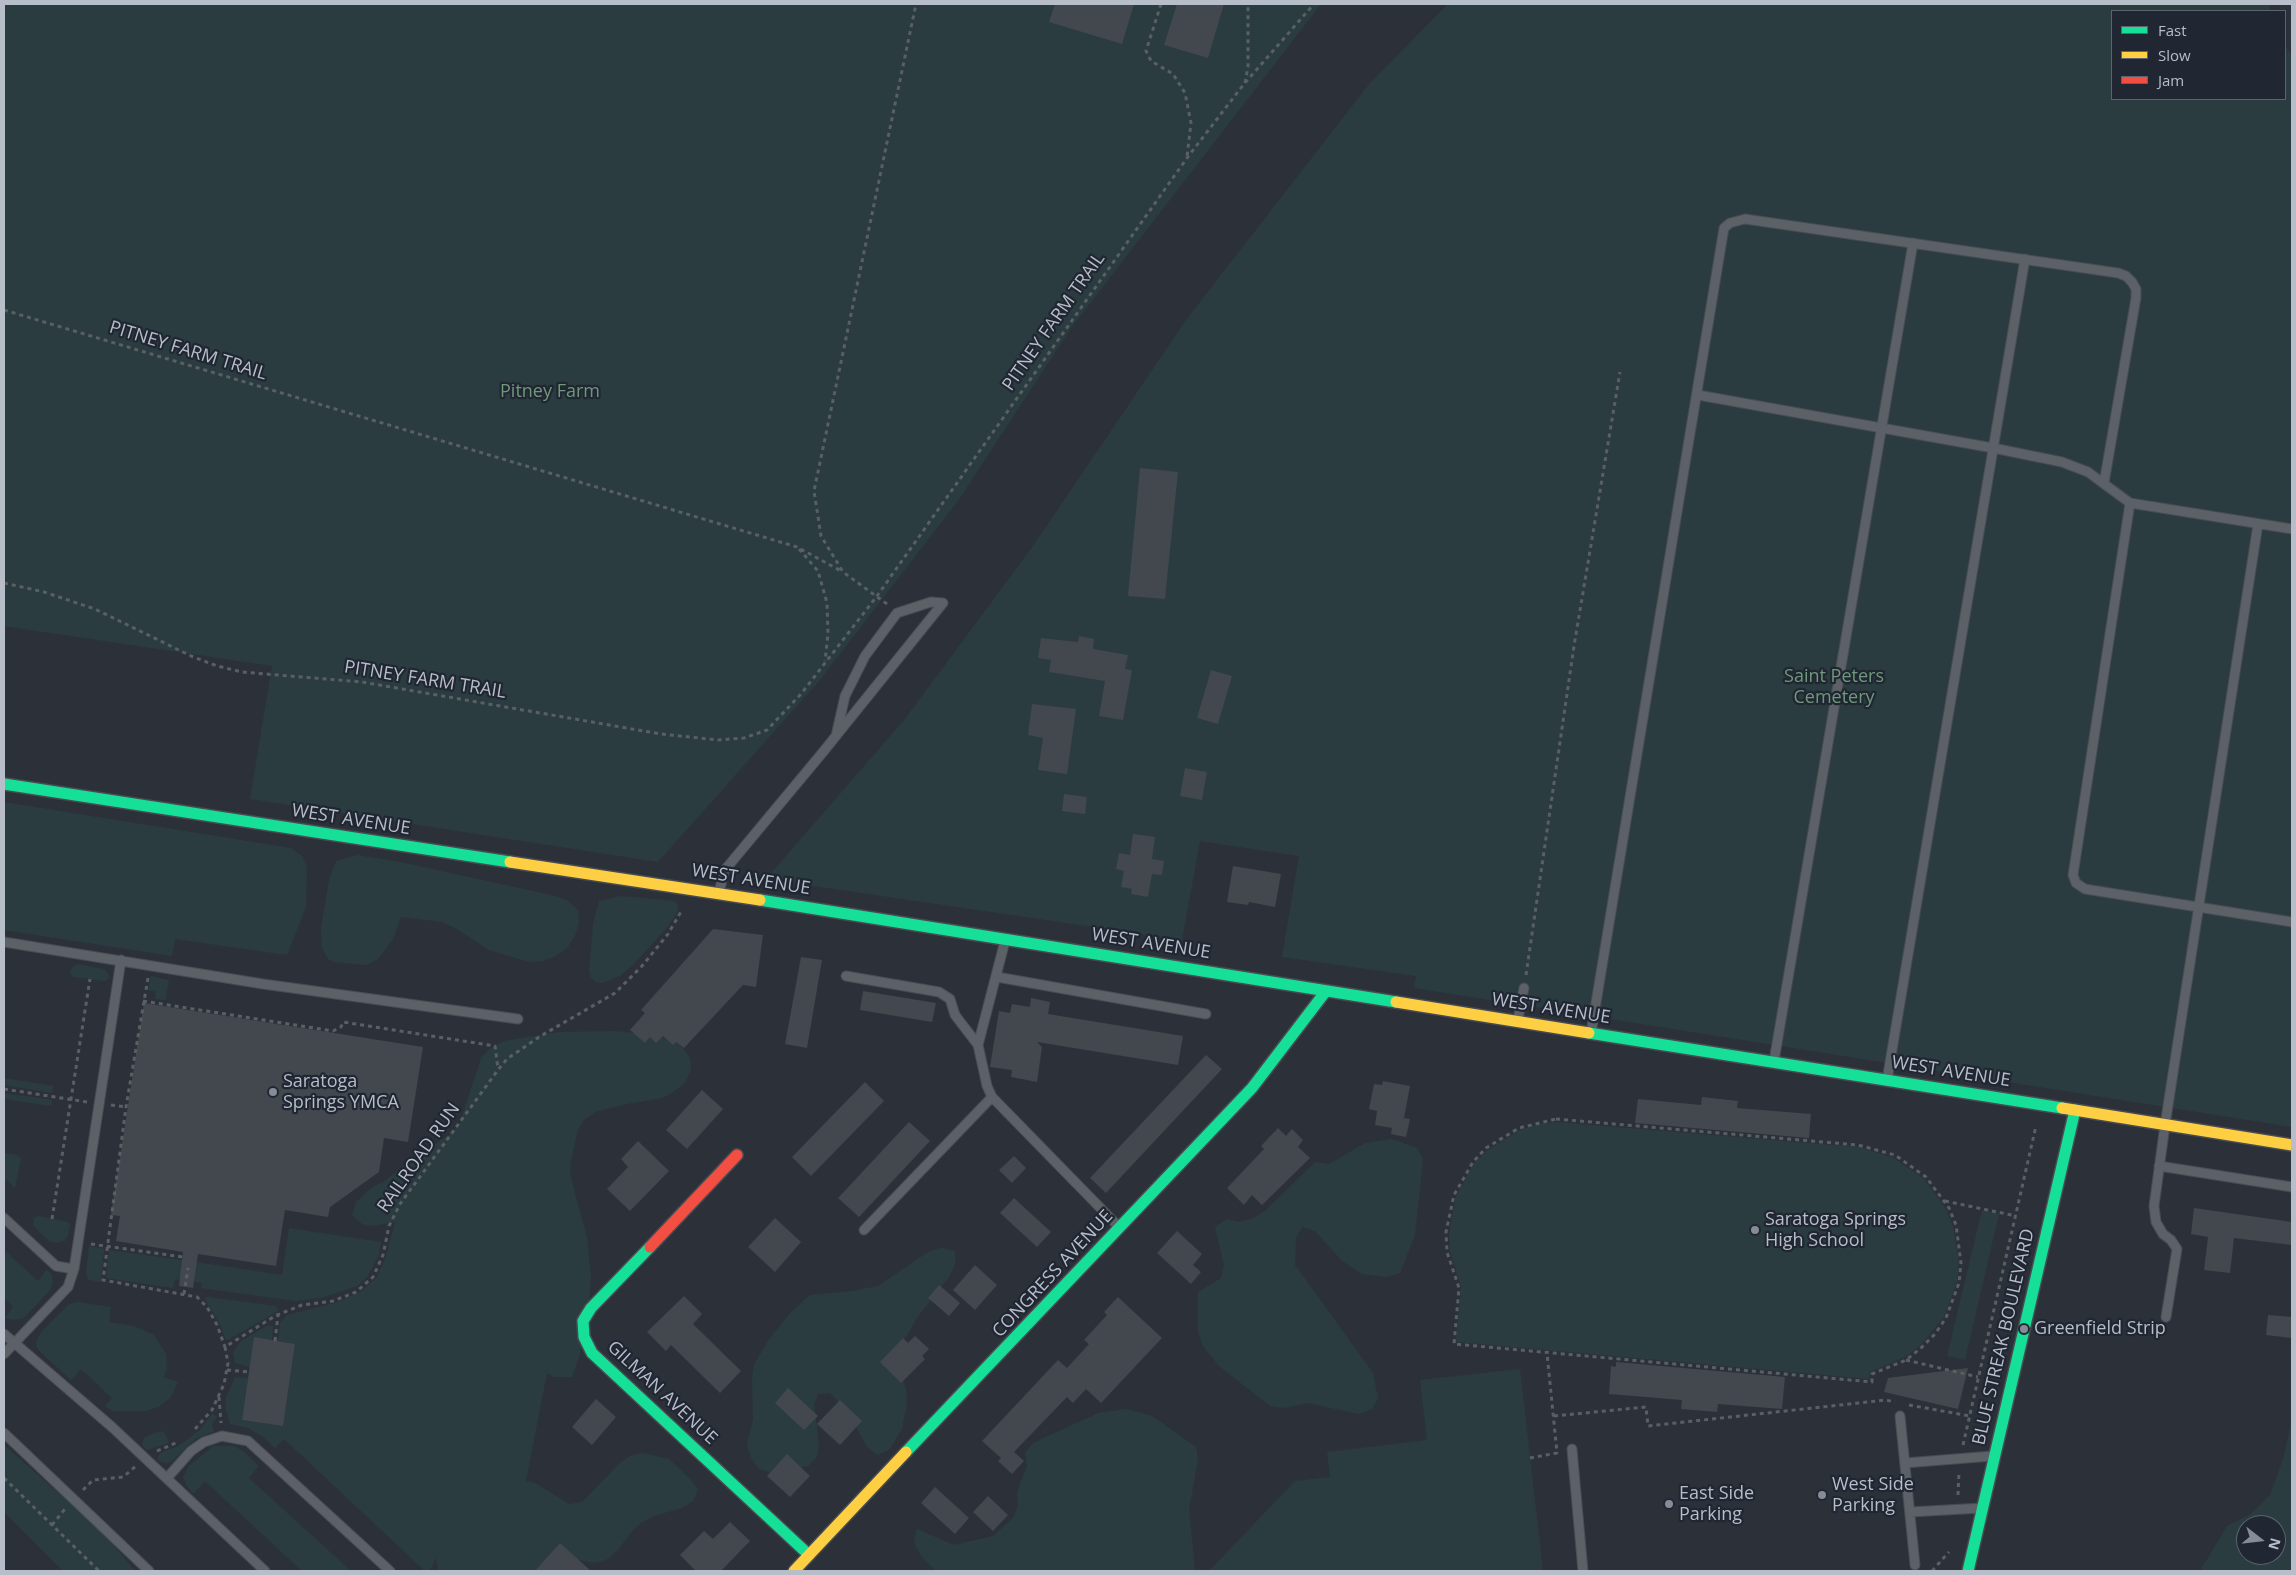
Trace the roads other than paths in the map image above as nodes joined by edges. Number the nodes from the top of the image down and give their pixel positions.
1 (1913, 243) junction
2 (2024, 259) junction
3 (1698, 395) junction
4 (1882, 428) junction
5 (1993, 448) junction
6 (2104, 483) junction
7 (2130, 503) junction
8 (2258, 524) junction
9 (2292, 529) edge
10 (836, 736) junction
11 (4, 784) edge
12 (719, 893) junction
13 (2198, 907) junction
14 (2292, 922) edge
15 (1006, 938) junction
16 (4, 942) edge
17 (121, 960) junction
18 (846, 976) dead end
19 (997, 977) junction
20 (1524, 988) road end
21 (1326, 991) junction
22 (1206, 1014) dead end
23 (518, 1020) dead end
24 (1517, 1022) junction
25 (1591, 1033) junction
26 (978, 1045) junction
27 (1774, 1062) junction
28 (1887, 1080) junction
29 (992, 1097) junction
30 (2075, 1110) junction
31 (2165, 1125) junction
32 (2292, 1142) edge
33 (737, 1155) dead end
34 (2159, 1166) junction
35 (2292, 1186) edge
36 (4, 1218) edge
37 (1120, 1228) junction
38 (864, 1230) dead end
39 (74, 1269) junction
40 (2166, 1317) dead end
41 (4, 1334) edge
42 (14, 1343) junction
43 (4, 1354) edge
44 (1900, 1416) dead end
45 (4, 1434) edge
46 (1572, 1449) dead end
47 (1994, 1456) junction
48 (1905, 1463) junction
49 (167, 1478) junction
50 (1982, 1508) junction
51 (1910, 1512) junction
52 (809, 1555) junction
53 (1914, 1565) dead end
54 (149, 1571) edge
55 (265, 1571) edge
56 (390, 1571) edge
57 (794, 1571) edge
58 (1584, 1571) edge
59 (1968, 1571) edge

1 - 2 lane
1 - 3 lane
1 - 4 lane
2 - 5 lane
2 - 6 lane
3 - 4 lane
3 - 25 lane
4 - 5 lane
4 - 27 lane
5 - 6 lane
5 - 28 lane
6 - 7 lane
7 - 8 lane
7 - 13 lane
8 - 9 lane
8 - 13 lane
10 - 10 lane
10 - 12 lane
11 - 12 street, WEST AVENUE
12 - 15 street, WEST AVENUE
13 - 14 lane
13 - 31 lane
15 - 19 lane
15 - 21 street, WEST AVENUE
16 - 17 lane
17 - 23 lane
17 - 39 lane
18 - 26 lane
19 - 22 lane
19 - 26 lane
20 - 24 lane
21 - 24 street, WEST AVENUE
21 - 37 street, CONGRESS AVENUE
24 - 25 street, WEST AVENUE
25 - 27 street, WEST AVENUE
26 - 29 lane
27 - 28 street, WEST AVENUE
28 - 30 street, WEST AVENUE
29 - 37 lane
29 - 38 lane
30 - 31 street, WEST AVENUE
30 - 47 street, BLUE STREAK BOULEVARD
31 - 32 street, WEST AVENUE
31 - 34 lane
33 - 52 street, GILMAN AVENUE
34 - 35 lane
34 - 40 lane
36 - 39 lane
37 - 52 street, CONGRESS AVENUE
39 - 42 lane
41 - 42 lane
42 - 43 lane
42 - 49 lane
44 - 48 lane
45 - 54 lane
46 - 58 lane
47 - 48 lane
47 - 50 street, BLUE STREAK BOULEVARD
48 - 51 lane
49 - 55 lane
49 - 56 lane
50 - 51 lane
50 - 59 street, BLUE STREAK BOULEVARD
51 - 53 lane
52 - 57 street, CONGRESS AVENUE

